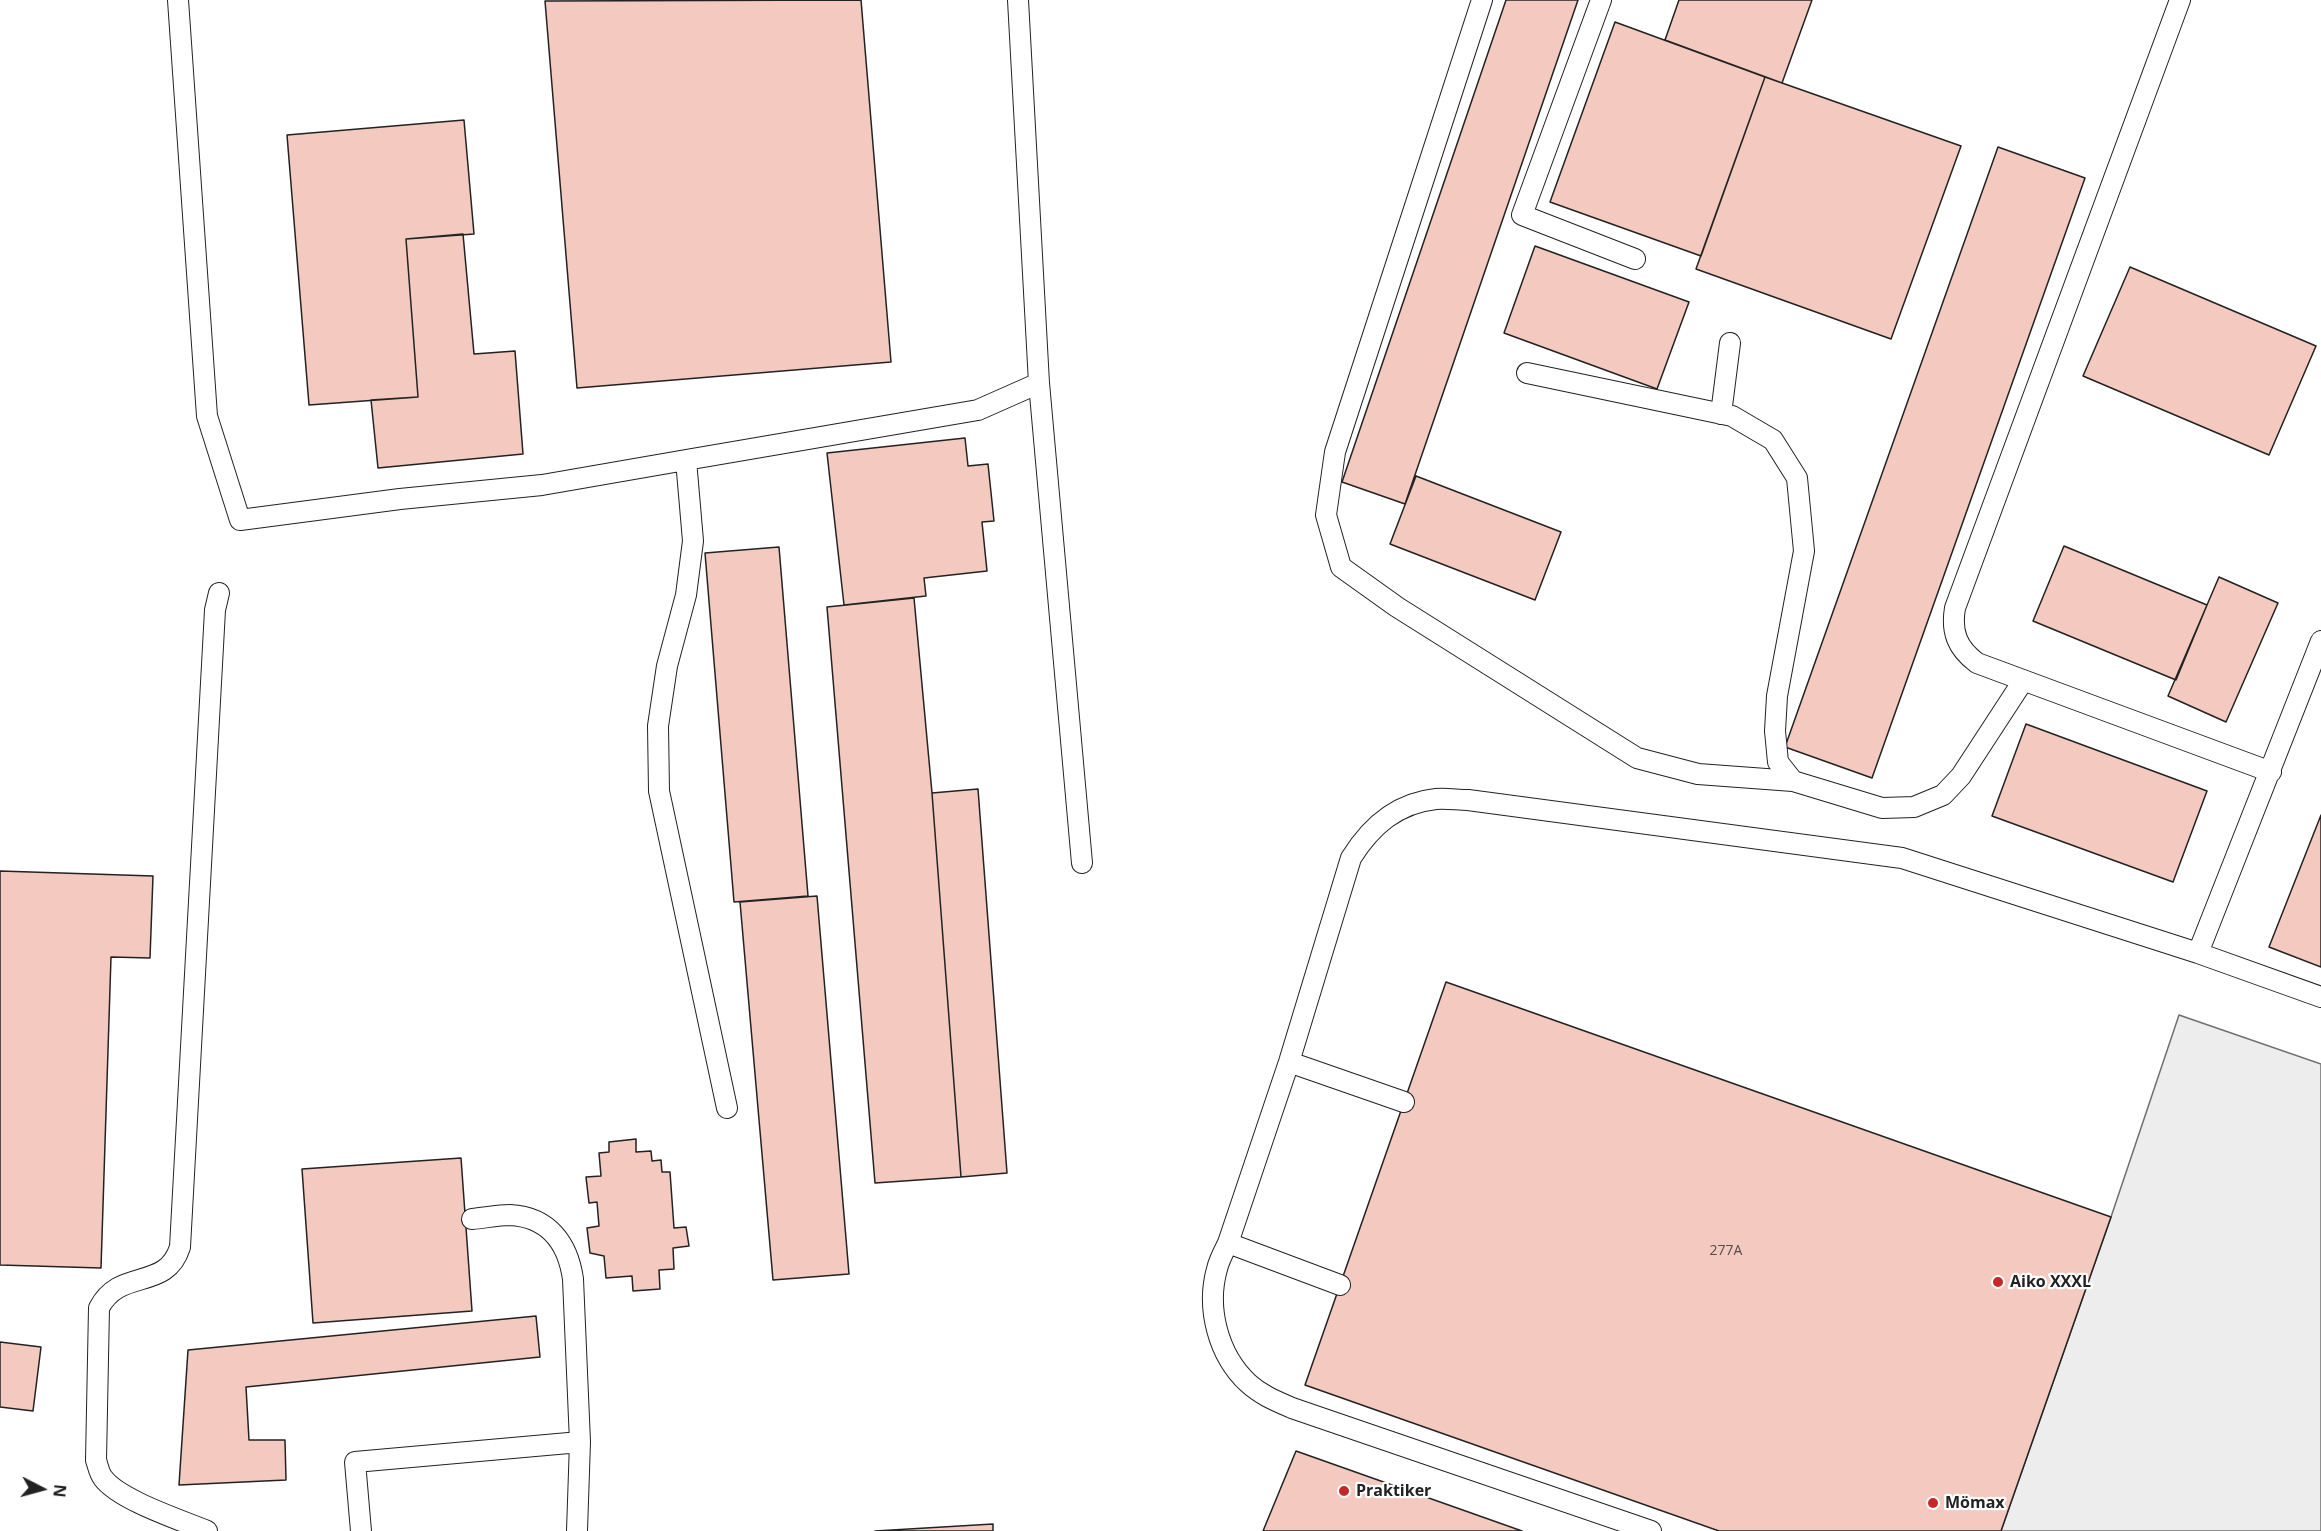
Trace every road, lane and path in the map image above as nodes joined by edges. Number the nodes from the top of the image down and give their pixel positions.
1 (178, 0) edge
2 (1018, 0) edge
3 (1482, 0) edge
4 (1601, 0) edge
5 (2180, 0) edge
6 (1635, 259) dead end
7 (1730, 343) dead end
8 (1527, 373) dead end
9 (1039, 382) junction
10 (1721, 414) junction
11 (686, 460) junction
12 (219, 592) dead end
13 (2321, 641) edge
14 (2023, 681) junction
15 (2271, 772) junction
16 (1793, 781) junction
17 (1082, 863) dead end
18 (2198, 953) junction
19 (2321, 997) edge
20 (1289, 1062) junction
21 (1404, 1102) dead end
22 (727, 1108) dead end
23 (472, 1219) dead end
24 (1228, 1243) junction
25 (1340, 1285) dead end
26 (580, 1442) junction
27 (207, 1531) edge
28 (362, 1531) edge
29 (577, 1531) edge
30 (1651, 1531) edge

1 - 11 lane
2 - 9 lane
3 - 16 lane
4 - 6 lane
5 - 14 lane
7 - 10 lane
8 - 10 lane
9 - 11 lane
9 - 17 lane
10 - 16 lane
11 - 22 lane
12 - 27 lane
13 - 15 lane
14 - 15 lane
14 - 16 lane
15 - 18 lane
18 - 19 lane
18 - 20 lane
20 - 21 lane
20 - 24 lane
23 - 26 lane
24 - 25 lane
24 - 30 lane
26 - 28 lane
26 - 29 lane

